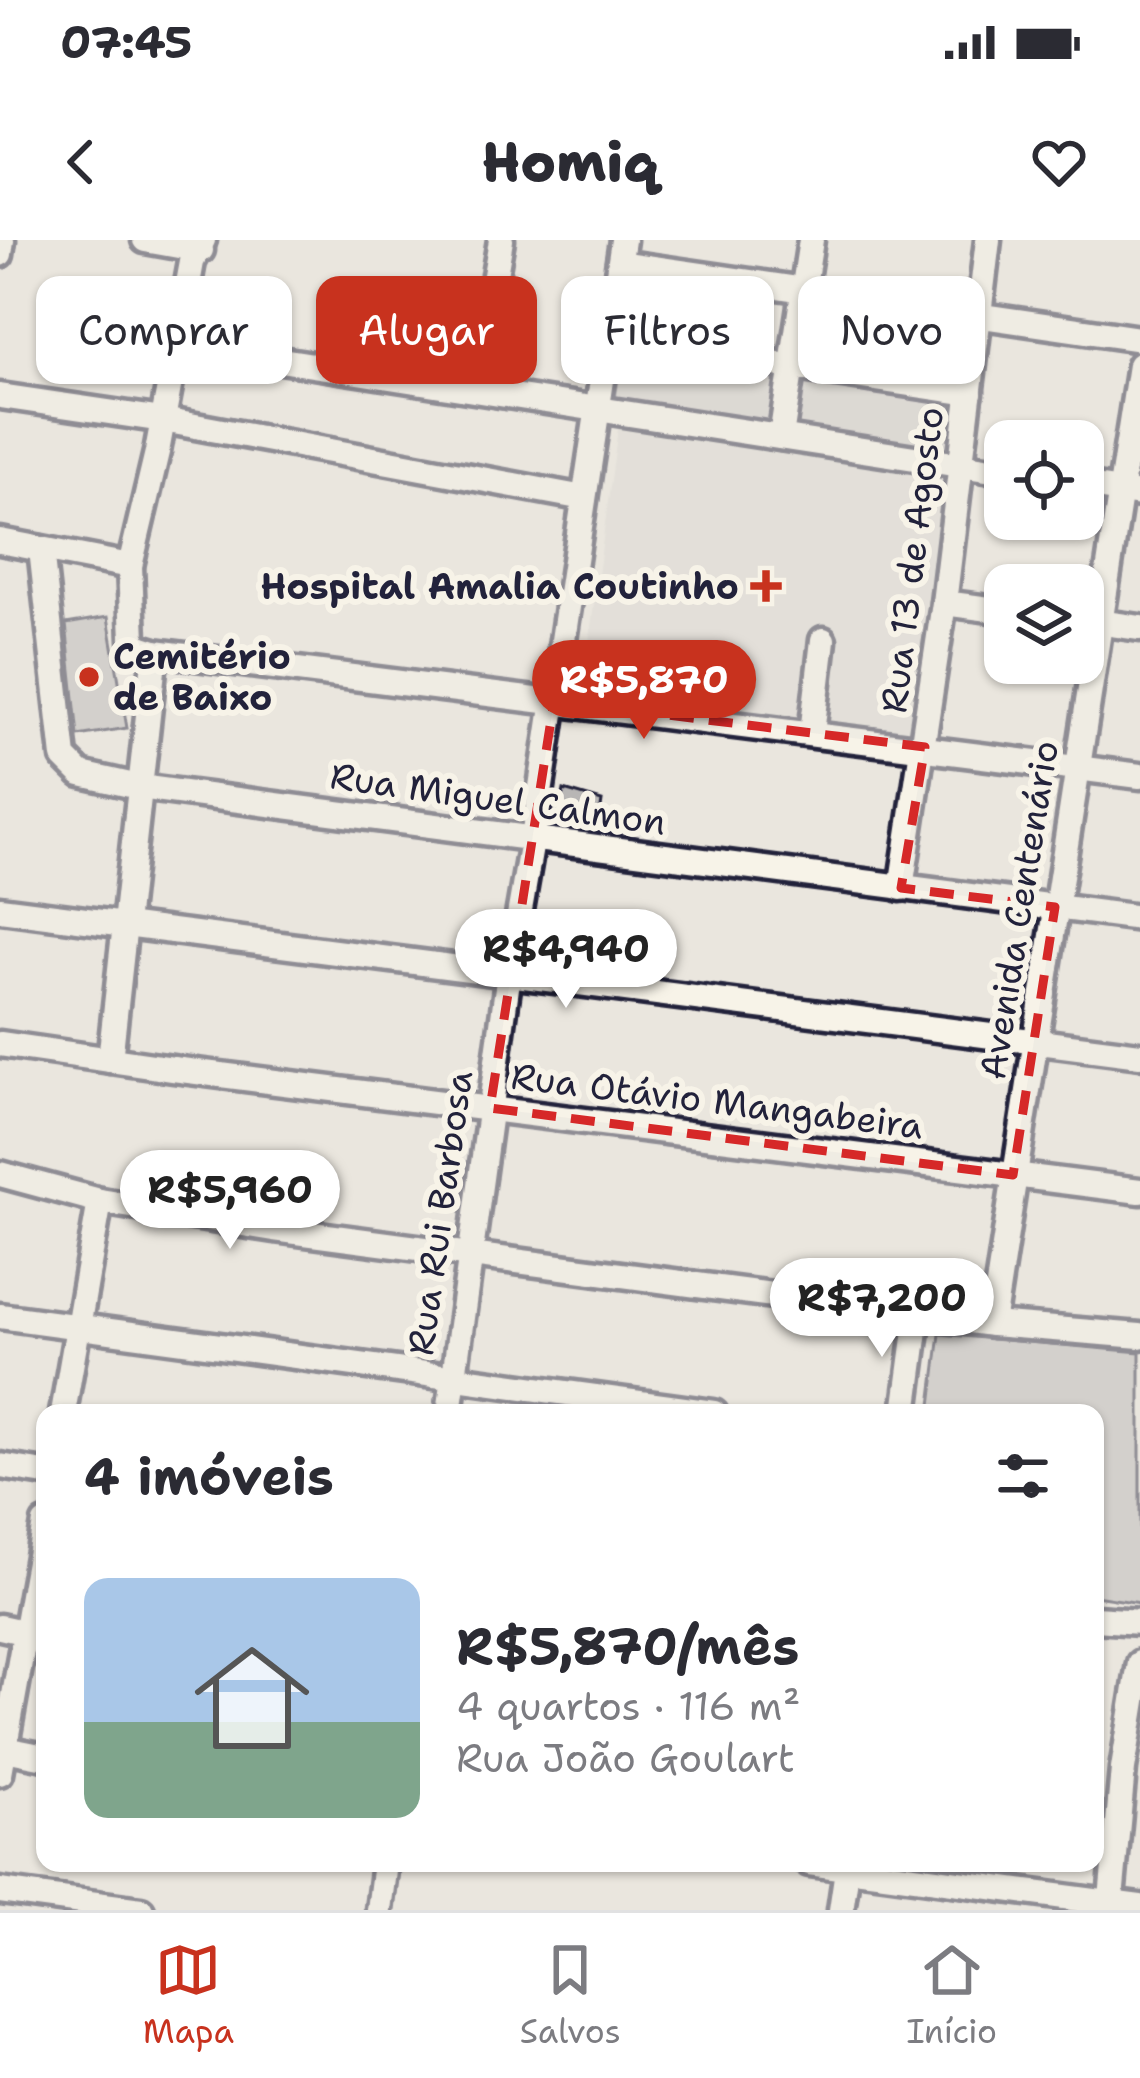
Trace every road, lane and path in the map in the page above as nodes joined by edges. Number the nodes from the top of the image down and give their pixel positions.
1 (2, 240) edge
2 (145, 240) edge
3 (501, 240) edge
4 (811, 240) edge
5 (988, 240) edge
6 (194, 248) edge
7 (622, 252) edge
8 (0, 254) edge
9 (805, 276) edge
10 (984, 276) edge
11 (798, 289) edge
12 (985, 317) edge
13 (798, 325) edge
14 (1140, 339) edge
15 (292, 361) edge
16 (774, 363) edge
17 (1140, 364) edge
18 (792, 366) junction
19 (170, 384) edge
20 (601, 384) edge
21 (971, 384) edge
22 (476, 387) junction
23 (970, 393) junction
24 (0, 396) edge
25 (597, 406) junction
26 (163, 420) junction
27 (782, 437) junction
28 (960, 464) junction
29 (984, 468) edge
30 (1131, 493) edge
31 (584, 498) junction
32 (0, 542) edge
33 (41, 549) junction
34 (130, 566) junction
35 (1104, 582) edge
36 (944, 603) junction
37 (984, 608) edge
38 (1104, 623) edge
39 (1140, 628) edge
40 (823, 640) dead end
41 (155, 652) junction
42 (1086, 684) edge
43 (554, 700) junction
44 (812, 733) junction
45 (925, 747) junction
46 (1078, 766) junction
47 (1140, 776) edge
48 (140, 787) junction
49 (533, 840) junction
50 (902, 888) junction
51 (1055, 907) junction
52 (0, 909) edge
53 (1140, 918) edge
54 (125, 925) junction
55 (509, 973) junction
56 (1035, 1042) junction
57 (0, 1043) edge
58 (1140, 1055) edge
59 (110, 1060) junction
60 (490, 1108) junction
61 (0, 1174) edge
62 (1013, 1174) junction
63 (1140, 1191) edge
64 (100, 1201) junction
65 (471, 1254) junction
66 (918, 1315) junction
67 (0, 1316) edge
68 (992, 1324) junction
69 (78, 1328) junction
70 (1140, 1336) edge
71 (454, 1379) junction
72 (65, 1404) edge
73 (450, 1404) edge
74 (645, 1404) edge
75 (906, 1404) edge
76 (0, 1466) edge
77 (36, 1472) edge
78 (1104, 1620) edge
79 (1140, 1622) edge
80 (0, 1627) edge
81 (36, 1636) edge
82 (1140, 1663) edge
83 (2, 1757) edge
84 (36, 1757) edge
85 (1132, 1770) edge
86 (384, 1872) edge
87 (846, 1872) edge
88 (886, 1872) edge
89 (0, 1891) edge
90 (1111, 1907) edge
91 (1140, 1907) edge
92 (140, 1910) edge
93 (379, 1910) edge
94 (841, 1910) edge

1 - 8 street
2 - 6 street
3 - 22 street
4 - 9 street
5 - 10 street, Rua 13 de Agosto
7 - 11 street
12 - 14 street
13 - 18 street
15 - 22 street
16 - 18 street
17 - 30 street, Avenida Centenário
18 - 23 street
18 - 27 street
19 - 26 street
20 - 25 street, Rua Rui Barbosa
21 - 23 street, Rua 13 de Agosto
22 - 25 street
23 - 28 street, Rua 13 de Agosto
24 - 26 street
25 - 27 street
25 - 31 street, Rua Rui Barbosa
26 - 31 street
26 - 34 street
27 - 28 street
28 - 29 street
28 - 36 street, Rua 13 de Agosto
30 - 35 street, Avenida Centenário
31 - 43 street, Rua Rui Barbosa
32 - 33 street
33 - 34 street
33 - 48 street, Rua Miguel Calmon
34 - 41 street
36 - 37 street
36 - 45 street, Rua 13 de Agosto
38 - 39 street
40 - 44 street
41 - 43 street
41 - 48 street
42 - 46 street, Avenida Centenário
43 - 44 street
43 - 49 street, Rua Rui Barbosa
44 - 45 street
45 - 46 street
45 - 50 street, Rua 13 de Agosto
46 - 47 street
46 - 51 street, Avenida Centenário
48 - 49 street, Rua Miguel Calmon
48 - 54 street
49 - 50 street, Rua Miguel Calmon
49 - 55 street, Rua Rui Barbosa
50 - 51 street, Rua Miguel Calmon
51 - 53 street, Rua Miguel Calmon
51 - 56 street, Avenida Centenário
52 - 54 street
54 - 55 street
54 - 59 street
55 - 56 street
55 - 60 street, Rua Rui Barbosa
56 - 58 street
56 - 62 street, Avenida Centenário
57 - 59 street, Rua Otávio Mangabeira
59 - 60 street, Rua Otávio Mangabeira
60 - 62 street, Rua Otávio Mangabeira
60 - 65 street, Rua Rui Barbosa
61 - 64 street
62 - 63 street, Rua Otávio Mangabeira
62 - 68 street, Avenida Centenário
64 - 65 street
64 - 69 street
65 - 66 street
65 - 71 street, Rua Rui Barbosa
66 - 68 street
66 - 75 street
67 - 69 street
68 - 70 street
69 - 71 street
69 - 72 street
71 - 73 street, Rua Rui Barbosa
71 - 74 street
76 - 77 street
78 - 79 street
80 - 81 street
81 - 83 street
82 - 85 street
83 - 84 street
85 - 90 street
86 - 93 street
87 - 94 street
88 - 90 street
89 - 92 street
90 - 91 street

